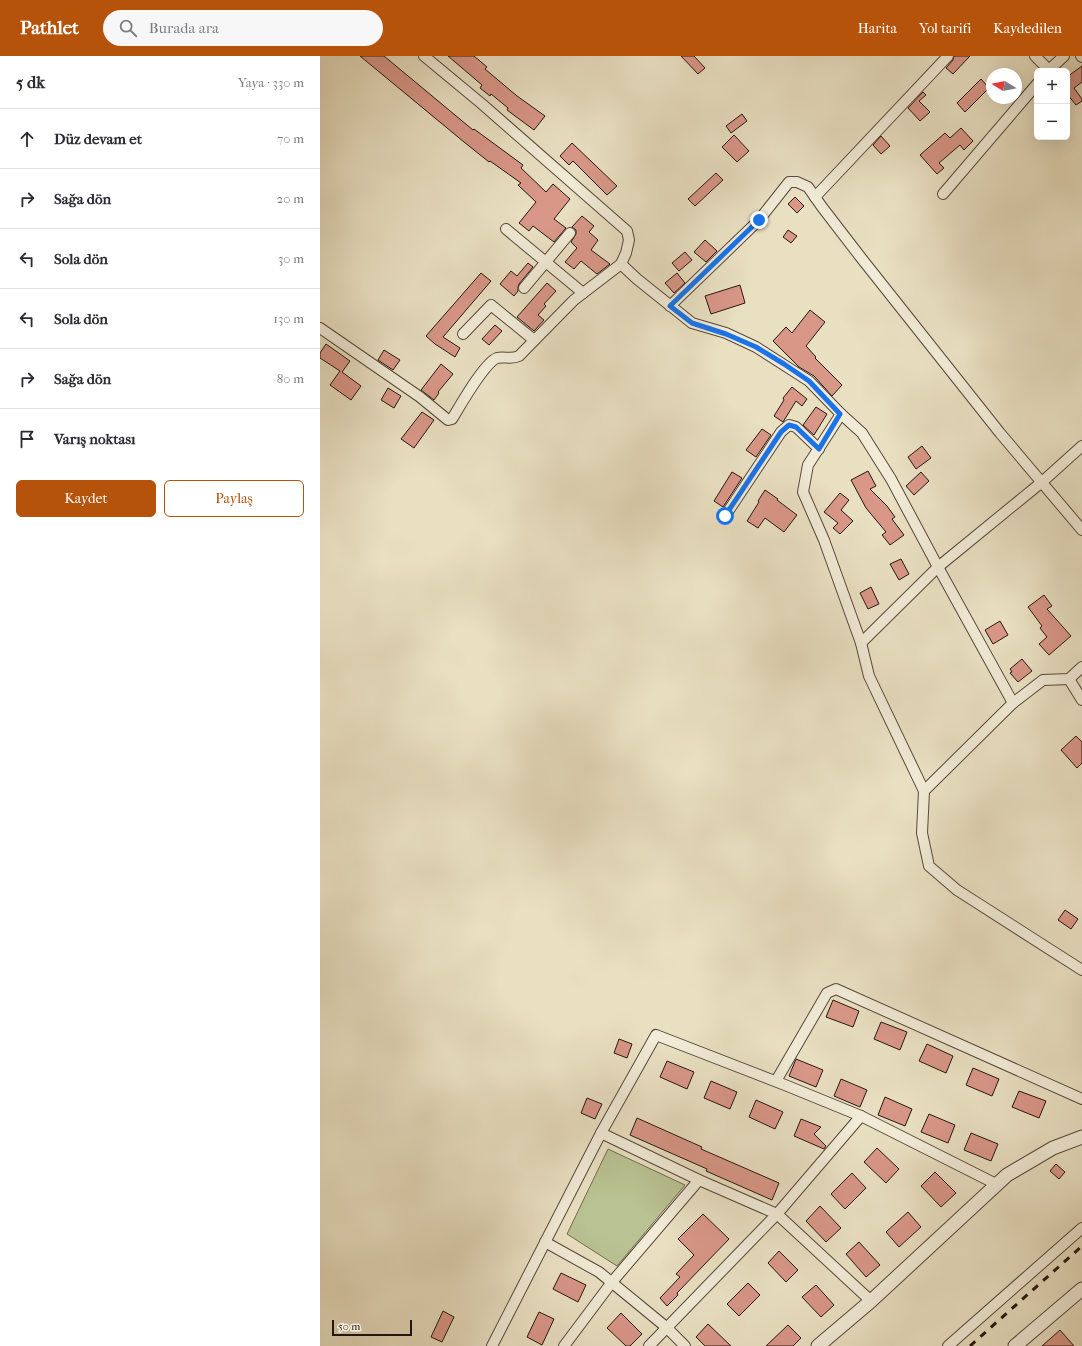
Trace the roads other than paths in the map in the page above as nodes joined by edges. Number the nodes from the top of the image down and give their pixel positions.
1 (424, 56) edge
2 (948, 56) edge
3 (1035, 56) edge
4 (1064, 56) edge
5 (1046, 68) edge
6 (1050, 68) edge
7 (1034, 88) edge
8 (943, 194) dead end
9 (815, 197) junction
10 (506, 229) dead end
11 (570, 233) dead end
12 (546, 262) junction
13 (621, 264) junction
14 (524, 288) dead end
15 (583, 293) junction
16 (670, 306) junction
17 (320, 328) edge
18 (463, 334) dead end
19 (534, 340) junction
20 (840, 414) junction
21 (1082, 446) edge
22 (819, 449) junction
23 (1042, 482) junction
24 (725, 516) dead end
25 (1082, 530) edge
26 (938, 567) junction
27 (861, 643) junction
28 (1082, 667) edge
29 (1069, 679) junction
30 (1082, 700) edge
31 (1013, 703) junction
32 (924, 791) junction
33 (1082, 970) edge
34 (776, 1081) junction
35 (1082, 1099) edge
36 (861, 1116) junction
37 (601, 1133) junction
38 (1082, 1137) edge
39 (699, 1180) junction
40 (996, 1184) junction
41 (777, 1214) junction
42 (1082, 1228) edge
43 (545, 1242) junction
44 (612, 1282) junction
45 (1082, 1289) edge
46 (871, 1302) junction
47 (666, 1327) junction
48 (492, 1346) edge
49 (564, 1346) edge
50 (649, 1346) edge
51 (685, 1346) edge
52 (818, 1346) edge
53 (948, 1346) edge
54 (1015, 1346) edge

1 - 13 street
2 - 9 street
3 - 5 street
4 - 6 street
7 - 8 street
9 - 16 street
9 - 23 street
10 - 12 street
11 - 12 street
12 - 14 street
12 - 15 street
13 - 15 street
13 - 16 street
15 - 19 street
16 - 20 street
17 - 19 street
18 - 19 street
20 - 22 street
20 - 26 street
21 - 23 street
22 - 24 street
22 - 27 street
23 - 25 street
23 - 26 street
26 - 27 street
26 - 31 street
27 - 32 street
28 - 29 street
29 - 30 street
29 - 31 street
31 - 32 street
32 - 33 street
34 - 35 street
34 - 36 street
34 - 37 street
36 - 40 street
36 - 41 street
37 - 39 street
37 - 43 street
38 - 40 street
39 - 41 street
39 - 44 street
40 - 46 street
41 - 46 street
41 - 47 street
42 - 53 street
43 - 44 street
43 - 48 street
44 - 47 street
44 - 49 street
45 - 54 street
46 - 52 street
47 - 50 street
47 - 51 street

